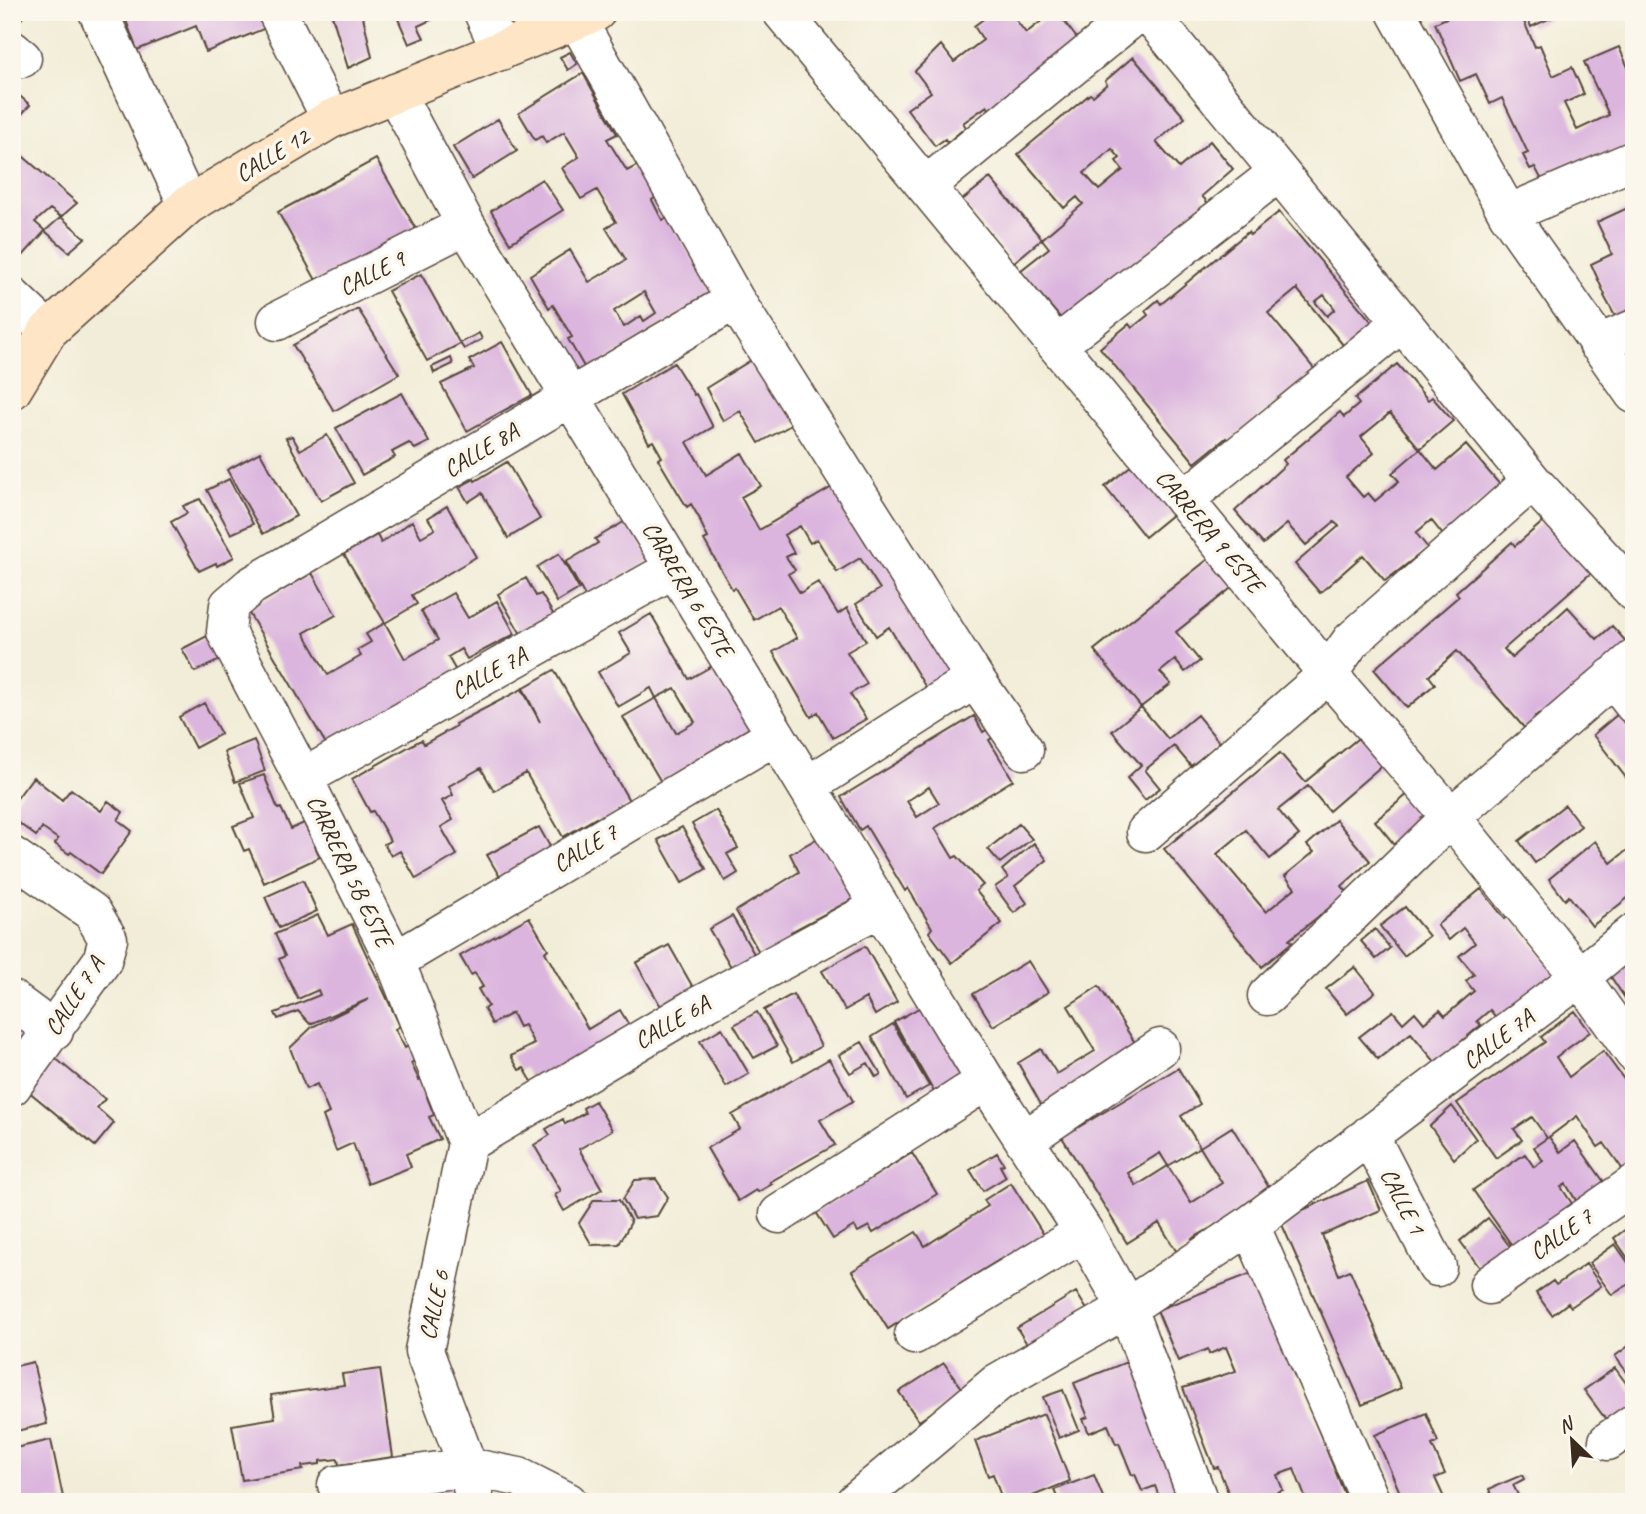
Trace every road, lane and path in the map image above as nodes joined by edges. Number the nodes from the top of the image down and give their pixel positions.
1 (98, 12) edge
2 (277, 12) edge
3 (483, 12) edge
4 (782, 12) edge
5 (1139, 12) edge
6 (1148, 12) edge
7 (1396, 12) edge
8 (586, 16) edge
9 (500, 51) junction
10 (395, 93) junction
11 (331, 119) junction
12 (1634, 160) edge
13 (1279, 172) junction
14 (926, 186) junction
15 (188, 205) junction
16 (1508, 214) junction
17 (466, 225) junction
18 (12, 297) edge
19 (735, 300) junction
20 (277, 321) dead end
21 (1402, 322) junction
22 (1634, 329) edge
23 (48, 331) junction
24 (1598, 344) junction
25 (1057, 345) junction
26 (12, 390) edge
27 (1634, 394) edge
28 (571, 397) junction
29 (1532, 481) junction
30 (1184, 500) junction
31 (675, 568) junction
32 (1634, 592) edge
33 (229, 605) joint
34 (1328, 674) junction
35 (975, 679) junction
36 (1627, 680) edge
37 (776, 735) junction
38 (1024, 750) dead end
39 (303, 778) junction
40 (807, 786) junction
41 (1451, 817) junction
42 (1146, 832) dead end
43 (12, 856) edge
44 (880, 906) junction
45 (1634, 933) edge
46 (395, 961) junction
47 (1580, 976) junction
48 (1267, 996) dead end
49 (12, 999) edge
50 (54, 1031) junction
51 (1160, 1048) dead end
52 (1634, 1053) edge
53 (986, 1081) junction
54 (12, 1086) edge
55 (1365, 1139) junction
56 (1024, 1140) junction
57 (467, 1143) junction
58 (1634, 1184) edge
59 (779, 1214) dead end
60 (1250, 1225) junction
61 (1084, 1231) junction
62 (1437, 1266) dead end
63 (1489, 1285) dead end
64 (1127, 1308) junction
65 (914, 1335) dead end
66 (337, 1485) dead end
67 (471, 1485) edge
68 (568, 1502) edge
69 (855, 1502) edge
70 (1199, 1502) edge
71 (1371, 1502) edge

1 - 15 street
2 - 11 street
3 - 9 street
4 - 14 street, CARRERA 9 ESTE
5 - 14 street
6 - 13 street
7 - 16 street
8 - 9 main road, CALLE 12
8 - 19 street
9 - 10 main road, CALLE 12
10 - 11 main road, CALLE 12
10 - 17 street, CARRERA 6 ESTE
11 - 15 main road, CALLE 12
12 - 16 street
13 - 21 street
13 - 25 street
14 - 25 street, CARRERA 9 ESTE
15 - 23 main road, CALLE 12
16 - 24 street
17 - 20 street, CALLE 9
17 - 28 street, CARRERA 6 ESTE
18 - 23 street
19 - 28 street, CALLE 8A
19 - 35 street
21 - 29 street
21 - 30 street
22 - 24 street
23 - 26 main road, CALLE 12
24 - 27 street
25 - 30 street, CARRERA 9 ESTE
28 - 31 street, CARRERA 6 ESTE
28 - 33 street, CALLE 8A
29 - 32 street
29 - 34 street
30 - 34 street, CARRERA 9 ESTE
31 - 37 street, CARRERA 6 ESTE
31 - 39 street, CALLE 7A
33 - 39 street, CARRERA 5B ESTE
34 - 41 street, CARRERA 9 ESTE
34 - 42 street
35 - 38 street
35 - 40 street
36 - 41 street
37 - 40 street, CARRERA 6 ESTE
37 - 46 street, CALLE 7
39 - 46 street, CARRERA 5B ESTE
40 - 44 street, CARRERA 6 ESTE
41 - 47 street, CARRERA 9 ESTE
41 - 48 street
43 - 50 street, CALLE 7 A
44 - 53 street, CARRERA 6 ESTE
44 - 57 street, CALLE 6A
45 - 47 street, CALLE 7A
46 - 57 street, CARRERA 5B ESTE
47 - 52 street, CARRERA 9 ESTE
47 - 55 street, CALLE 7A
49 - 50 street
50 - 54 street, CALLE 7 A
51 - 56 street
53 - 56 street, CARRERA 6 ESTE
53 - 59 street
55 - 60 street, CALLE 7A
55 - 62 street, CALLE 1
56 - 61 street, CARRERA 6 ESTE
57 - 67 street, CALLE 6
58 - 63 street, CALLE 7
60 - 64 street, CALLE 7A
60 - 71 street
61 - 64 street, CARRERA 6 ESTE
61 - 65 street
64 - 69 street, CALLE 7A
64 - 70 street, CARRERA 6 ESTE
66 - 67 street
67 - 68 street

